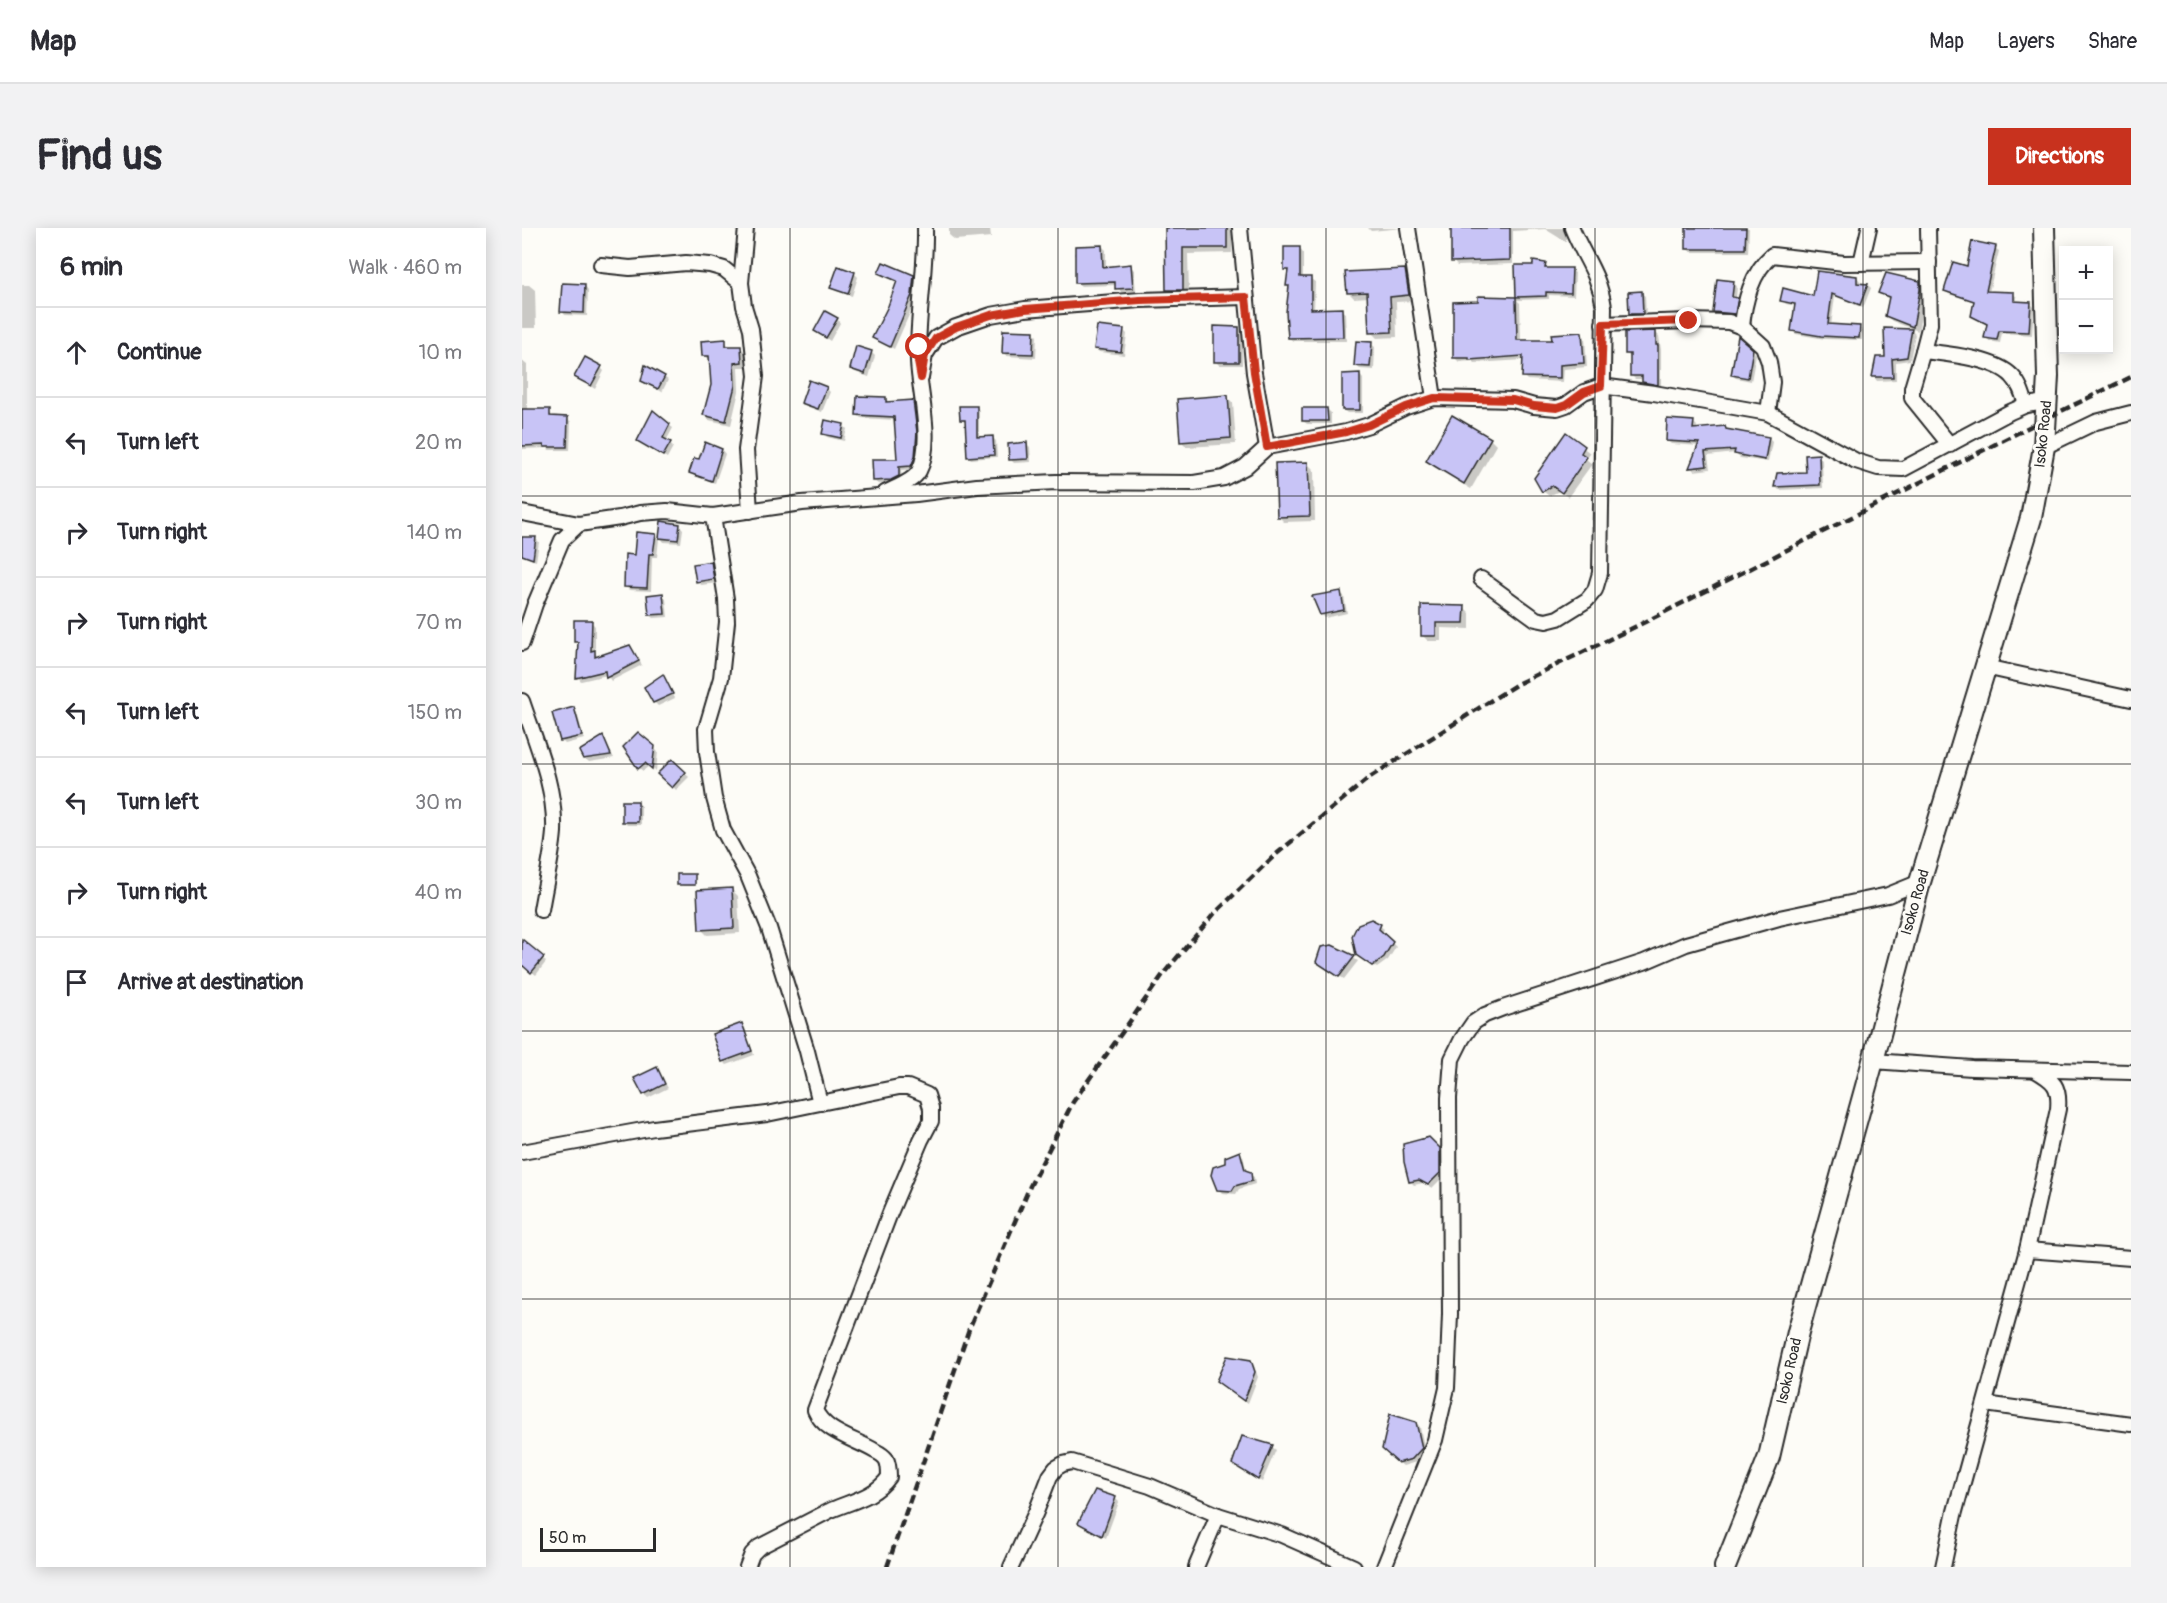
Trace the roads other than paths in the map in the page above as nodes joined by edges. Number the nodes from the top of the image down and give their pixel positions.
1 (746, 228) edge
2 (925, 228) edge
3 (1240, 228) edge
4 (1408, 228) edge
5 (1572, 228) edge
6 (1869, 228) edge
7 (1929, 228) edge
8 (2044, 228) edge
9 (1929, 262) junction
10 (1861, 263) junction
11 (601, 265) dead end
12 (741, 283) junction
13 (1246, 297) junction
14 (1603, 324) junction
15 (1742, 327) junction
16 (1923, 351) junction
17 (921, 378) junction
18 (1601, 386) junction
19 (1434, 398) junction
20 (2046, 402) junction
21 (2026, 405) junction
22 (1768, 413) junction
23 (2131, 413) edge
24 (1950, 445) junction
25 (1267, 447) junction
26 (2044, 447) junction
27 (878, 497) junction
28 (750, 511) junction
29 (522, 513) edge
30 (713, 516) junction
31 (579, 524) junction
32 (1481, 579) dead end
33 (522, 643) edge
34 (1985, 667) junction
35 (2131, 699) edge
36 (522, 701) edge
37 (1920, 882) junction
38 (541, 910) dead end
39 (1874, 1062) junction
40 (2035, 1070) junction
41 (2131, 1072) edge
42 (819, 1103) junction
43 (522, 1152) edge
44 (2026, 1250) junction
45 (2131, 1258) edge
46 (1985, 1404) junction
47 (2131, 1424) edge
48 (1218, 1515) junction
49 (747, 1567) edge
50 (1011, 1567) edge
51 (1196, 1567) edge
52 (1354, 1567) edge
53 (1384, 1567) edge
54 (1725, 1567) edge
55 (1943, 1567) edge

1 - 12 street
2 - 17 street
3 - 13 street
4 - 19 street
5 - 14 street
6 - 10 street
7 - 9 street
8 - 20 street, Isoko Road
9 - 10 street
9 - 16 street
10 - 15 street
11 - 12 street
12 - 28 street
13 - 17 street
13 - 25 street
14 - 15 street
14 - 18 street
15 - 22 street
16 - 21 street
16 - 24 street
17 - 27 street
18 - 19 street
18 - 22 street
18 - 32 street
19 - 25 street
20 - 21 street
20 - 26 street, Isoko Road
21 - 24 street
22 - 24 street
23 - 26 street
25 - 27 street
26 - 34 street, Isoko Road
27 - 28 street
28 - 30 street
29 - 31 street
30 - 31 street
30 - 42 street
31 - 33 street
34 - 35 street
34 - 37 street, Isoko Road
36 - 38 street
37 - 39 street, Isoko Road
37 - 53 street
39 - 40 street
39 - 54 street, Isoko Road
40 - 41 street
40 - 44 street
42 - 43 street
42 - 49 street
44 - 45 street
44 - 46 street
46 - 47 street
46 - 55 street
48 - 50 street
48 - 51 street
48 - 52 street

